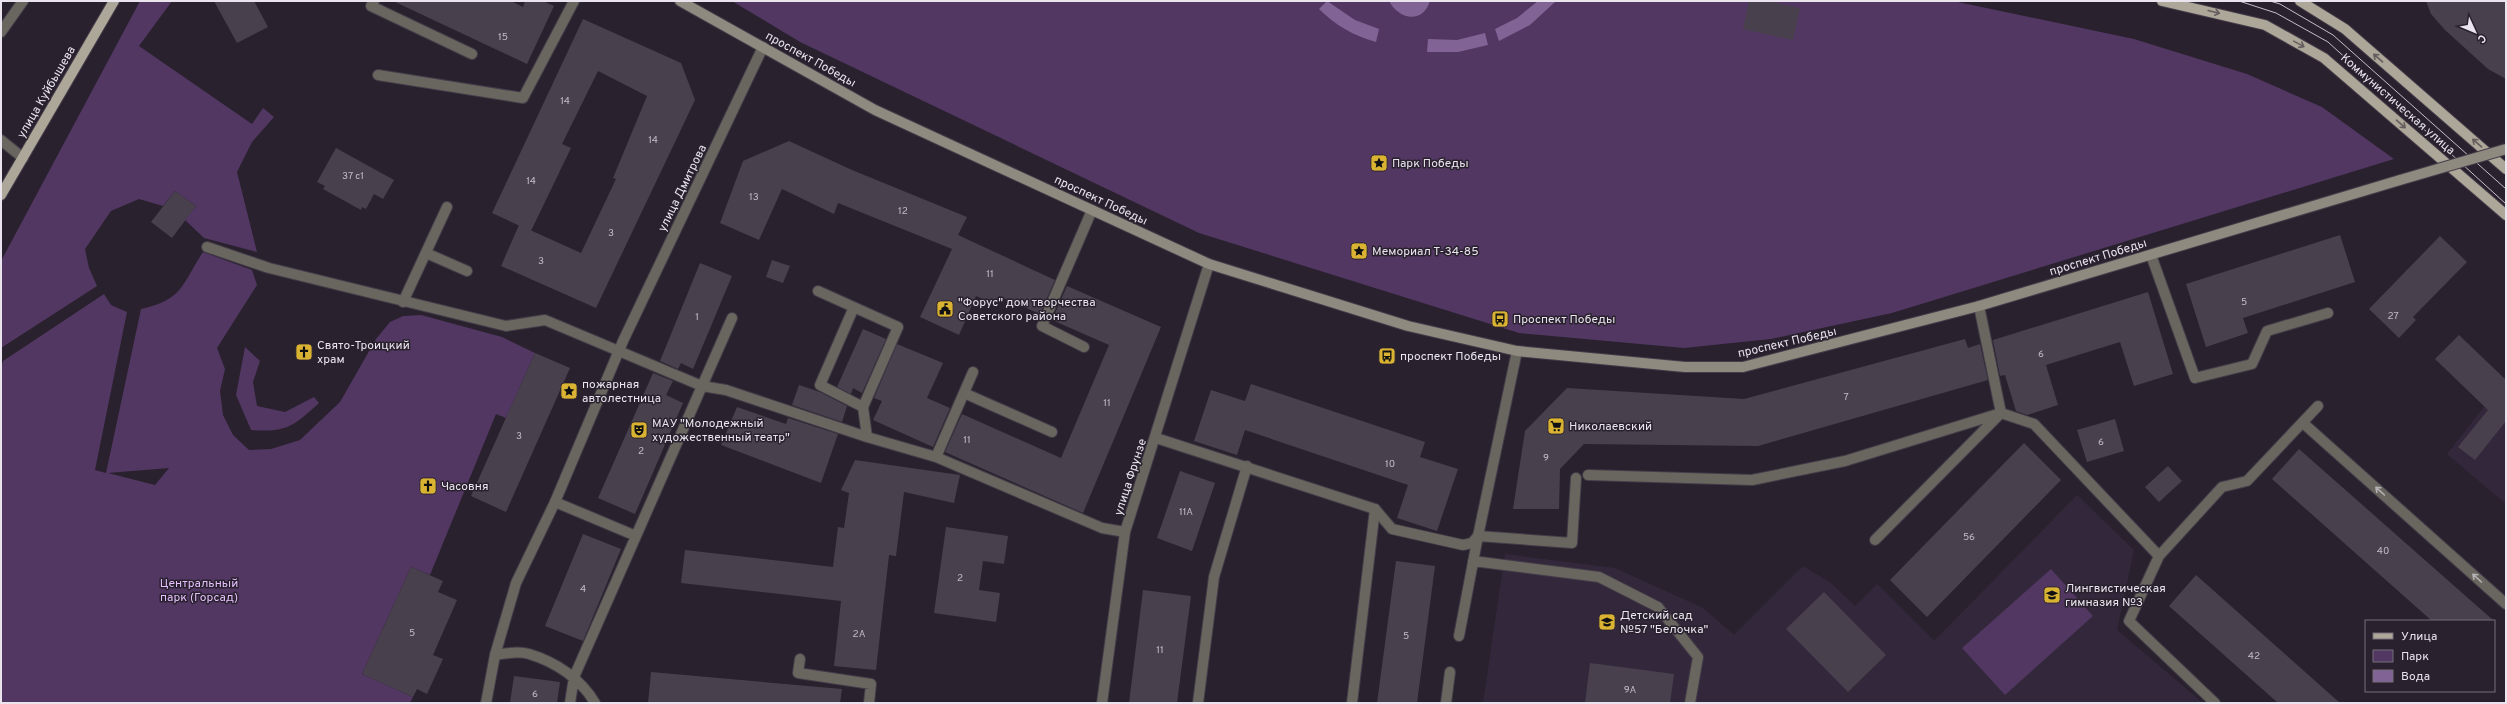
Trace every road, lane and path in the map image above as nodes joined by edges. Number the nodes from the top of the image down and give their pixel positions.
1 (23, 1) edge
2 (114, 1) edge
3 (374, 1) edge
4 (574, 1) edge
5 (680, 1) edge
6 (2162, 1) edge
7 (2300, 1) edge
8 (1, 32) edge
9 (763, 47) junction
10 (472, 54) dead end
11 (378, 75) dead end
12 (1, 140) edge
13 (2506, 149) edge
14 (23, 158) junction
15 (2506, 169) edge
16 (1, 195) edge
17 (447, 207) dead end
18 (1092, 210) junction
19 (2506, 216) edge
20 (207, 248) dead end
21 (426, 253) junction
22 (2152, 255) junction
23 (1209, 264) junction
24 (466, 271) dead end
25 (818, 291) dead end
26 (403, 302) junction
27 (1979, 306) junction
28 (854, 307) junction
29 (2328, 313) dead end
30 (732, 318) dead end
31 (1084, 347) dead end
32 (619, 351) junction
33 (1517, 351) junction
34 (974, 372) dead end
35 (702, 386) junction
36 (964, 393) junction
37 (2318, 406) dead end
38 (863, 407) junction
39 (2001, 413) junction
40 (2303, 422) junction
41 (1052, 432) dead end
42 (867, 437) junction
43 (1156, 438) junction
44 (936, 457) junction
45 (1247, 466) junction
46 (1588, 475) dead end
47 (1576, 478) dead end
48 (555, 502) junction
49 (1375, 509) junction
50 (1125, 532) junction
51 (636, 536) junction
52 (1478, 536) junction
53 (1875, 540) dead end
54 (2159, 556) junction
55 (1473, 561) junction
56 (2506, 604) edge
57 (1459, 636) dead end
58 (495, 655) junction
59 (800, 659) dead end
60 (1450, 672) dead end
61 (574, 677) junction
62 (486, 703) edge
63 (570, 703) edge
64 (595, 703) edge
65 (869, 703) edge
66 (1102, 703) edge
67 (1198, 703) edge
68 (1352, 703) edge
69 (1446, 703) edge
70 (1690, 703) edge
71 (2216, 703) edge

1 - 8 street
2 - 14 main road, улица Куйбышева
3 - 10 street
4 - 11 street
5 - 9 street, проспект Победы
6 -> 19 main road, Коммунистическая улица
15 -> 7 main road, Коммунистическая улица
9 - 18 street, проспект Победы
9 - 32 street, улица Дмитрова
12 - 14 street
13 - 22 street, проспект Победы, bridge
14 - 16 main road, улица Куйбышева
17 - 21 street
18 - 23 street, проспект Победы
18 - 31 street
20 - 26 street
21 - 24 street
21 - 26 street
22 - 27 street, проспект Победы
22 - 29 street
23 - 33 street, проспект Победы
23 - 43 street, улица Фрунзе
25 - 28 street
26 - 32 street
27 - 33 street, проспект Победы
27 - 39 street
28 - 38 street
28 - 38 street
30 - 35 street
32 - 35 street
32 - 48 street, улица Дмитрова
33 - 52 street
34 - 36 street
35 - 42 street
35 - 51 street
36 - 41 street
36 - 44 street
37 - 40 street
38 - 42 street
39 - 46 street
39 - 53 street
39 - 54 street
40 - 54 street
56 -> 40 street
42 - 44 street
43 - 45 street
43 - 50 street, улица Фрунзе
44 - 50 street
45 - 49 street
45 - 67 street
47 - 52 street
48 - 51 street
48 - 58 street, улица Дмитрова
49 - 52 street
49 - 68 street
50 - 66 street, улица Фрунзе
51 - 61 street
52 - 55 street
54 - 71 street
55 - 57 street
55 - 70 street
58 - 61 street
58 - 62 street, улица Дмитрова
59 - 65 street
60 - 69 street
61 - 63 street
61 - 64 street

